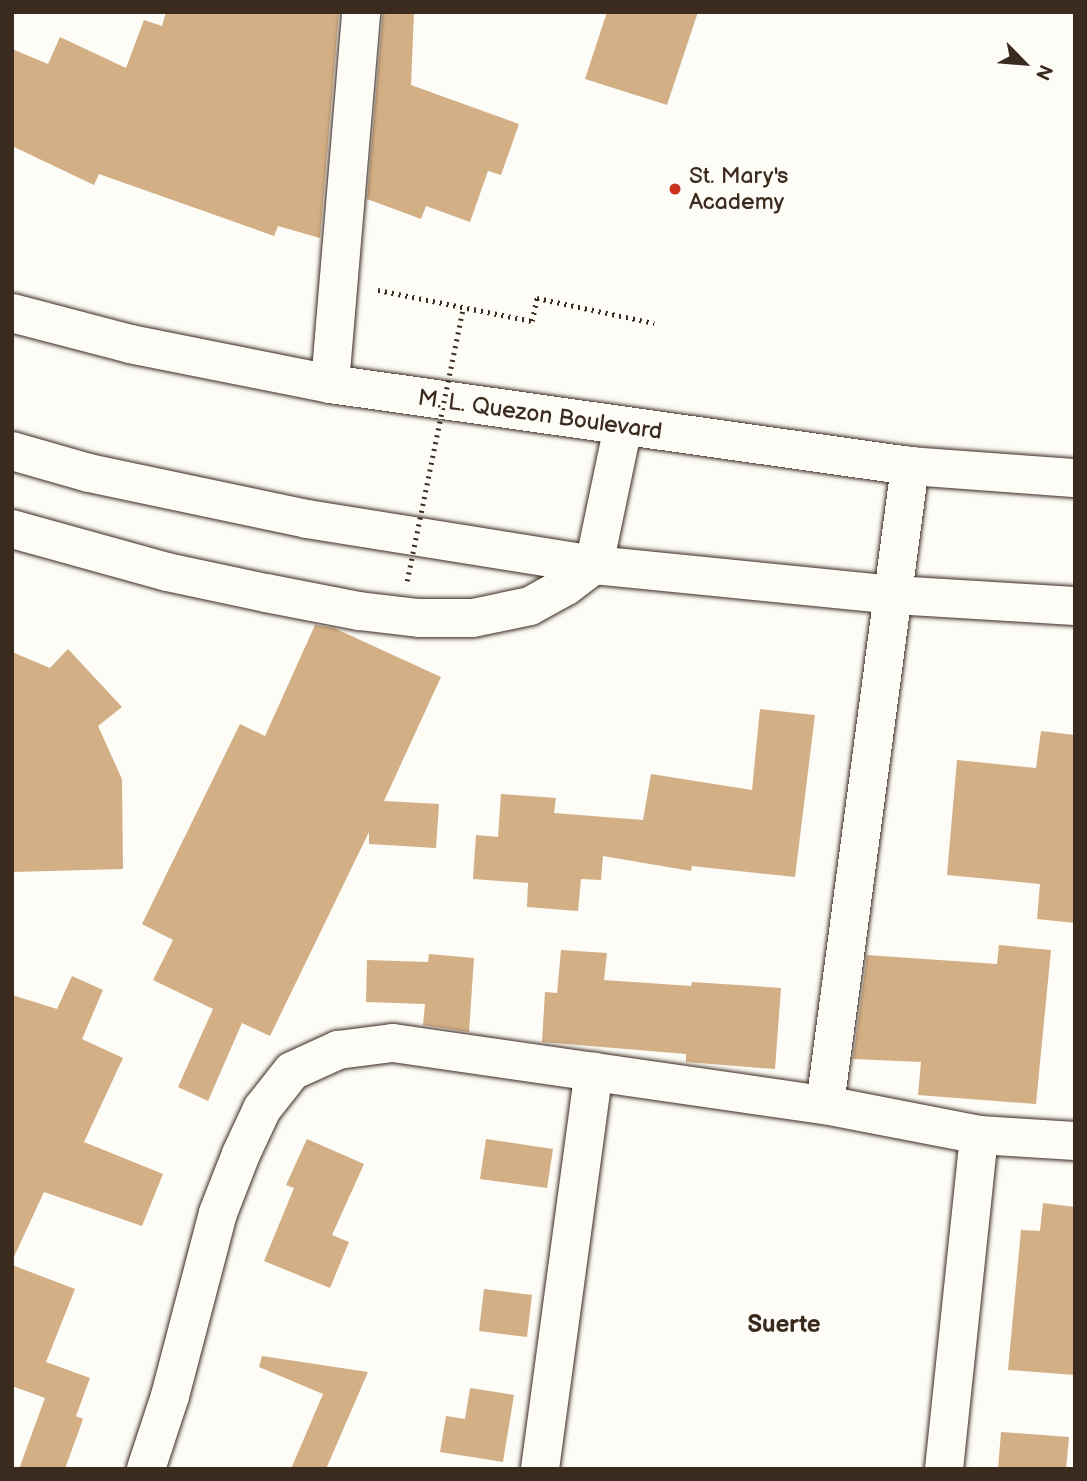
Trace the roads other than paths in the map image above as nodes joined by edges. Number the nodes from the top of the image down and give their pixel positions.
1 (361, 12) edge
2 (12, 313) edge
3 (330, 384) junction
4 (623, 426) junction
5 (12, 451) edge
6 (910, 466) junction
7 (1075, 478) edge
8 (12, 529) edge
9 (594, 565) junction
10 (894, 595) junction
11 (1075, 606) edge
12 (594, 1072) junction
13 (825, 1105) junction
14 (979, 1135) junction
15 (1075, 1141) edge
16 (146, 1469) edge
17 (540, 1469) edge
18 (944, 1469) edge

1 - 3 main road
2 - 3 main road, M. L. Quezon Boulevard
3 - 4 main road, M. L. Quezon Boulevard
4 - 6 main road, M. L. Quezon Boulevard
4 - 9 main road
5 - 9 main road
6 - 7 main road, M. L. Quezon Boulevard
6 - 10 main road
8 - 9 main road
9 - 10 main road
10 - 11 main road
10 - 13 main road
12 - 13 main road
12 - 16 main road
12 - 17 main road
13 - 14 main road
14 - 15 main road
14 - 18 main road

